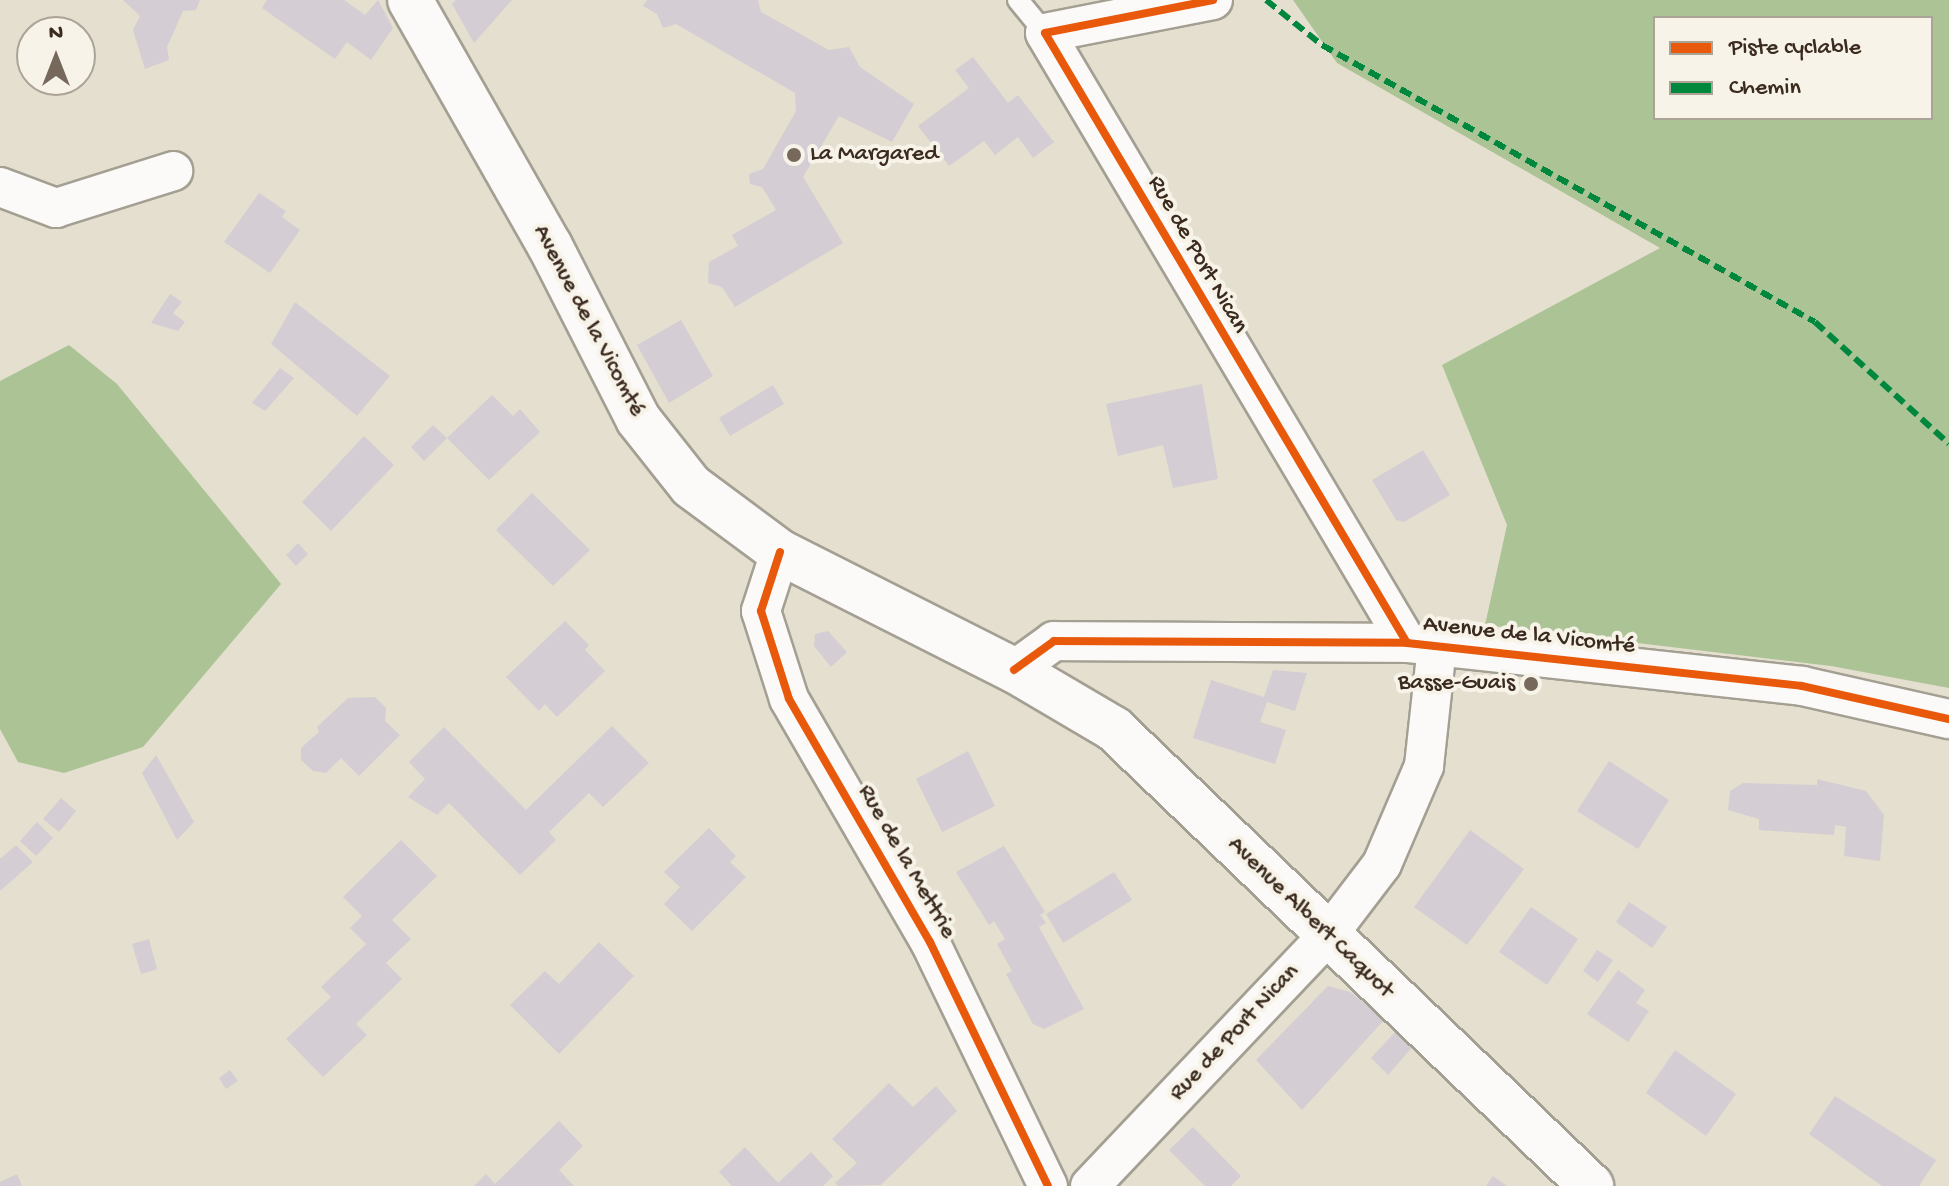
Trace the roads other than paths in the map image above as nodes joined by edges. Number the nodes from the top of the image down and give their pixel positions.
1 (410, 0) edge
2 (1018, 0) edge
3 (1213, 0) edge
4 (1045, 33) junction
5 (173, 171) dead end
6 (0, 187) edge
7 (780, 552) junction
8 (1422, 644) junction
9 (1014, 670) junction
10 (1949, 719) edge
11 (1328, 935) junction
12 (1048, 1186) edge
13 (1090, 1186) edge
14 (1591, 1186) edge

1 - 7 main road, Avenue de la Vicomté
2 - 4 lane
3 - 4 street
4 - 8 street, Rue de Port Nican
5 - 6 street
7 - 9 main road, Avenue de la Vicomté
7 - 12 street, Rue de la Mettrie
8 - 9 street, Avenue de la Vicomté
8 - 10 street, Avenue de la Vicomté
8 - 11 street, Rue de Port Nican
9 - 11 main road, Avenue Albert Caquot
11 - 13 street, Rue de Port Nican
11 - 14 main road, Avenue Albert Caquot

